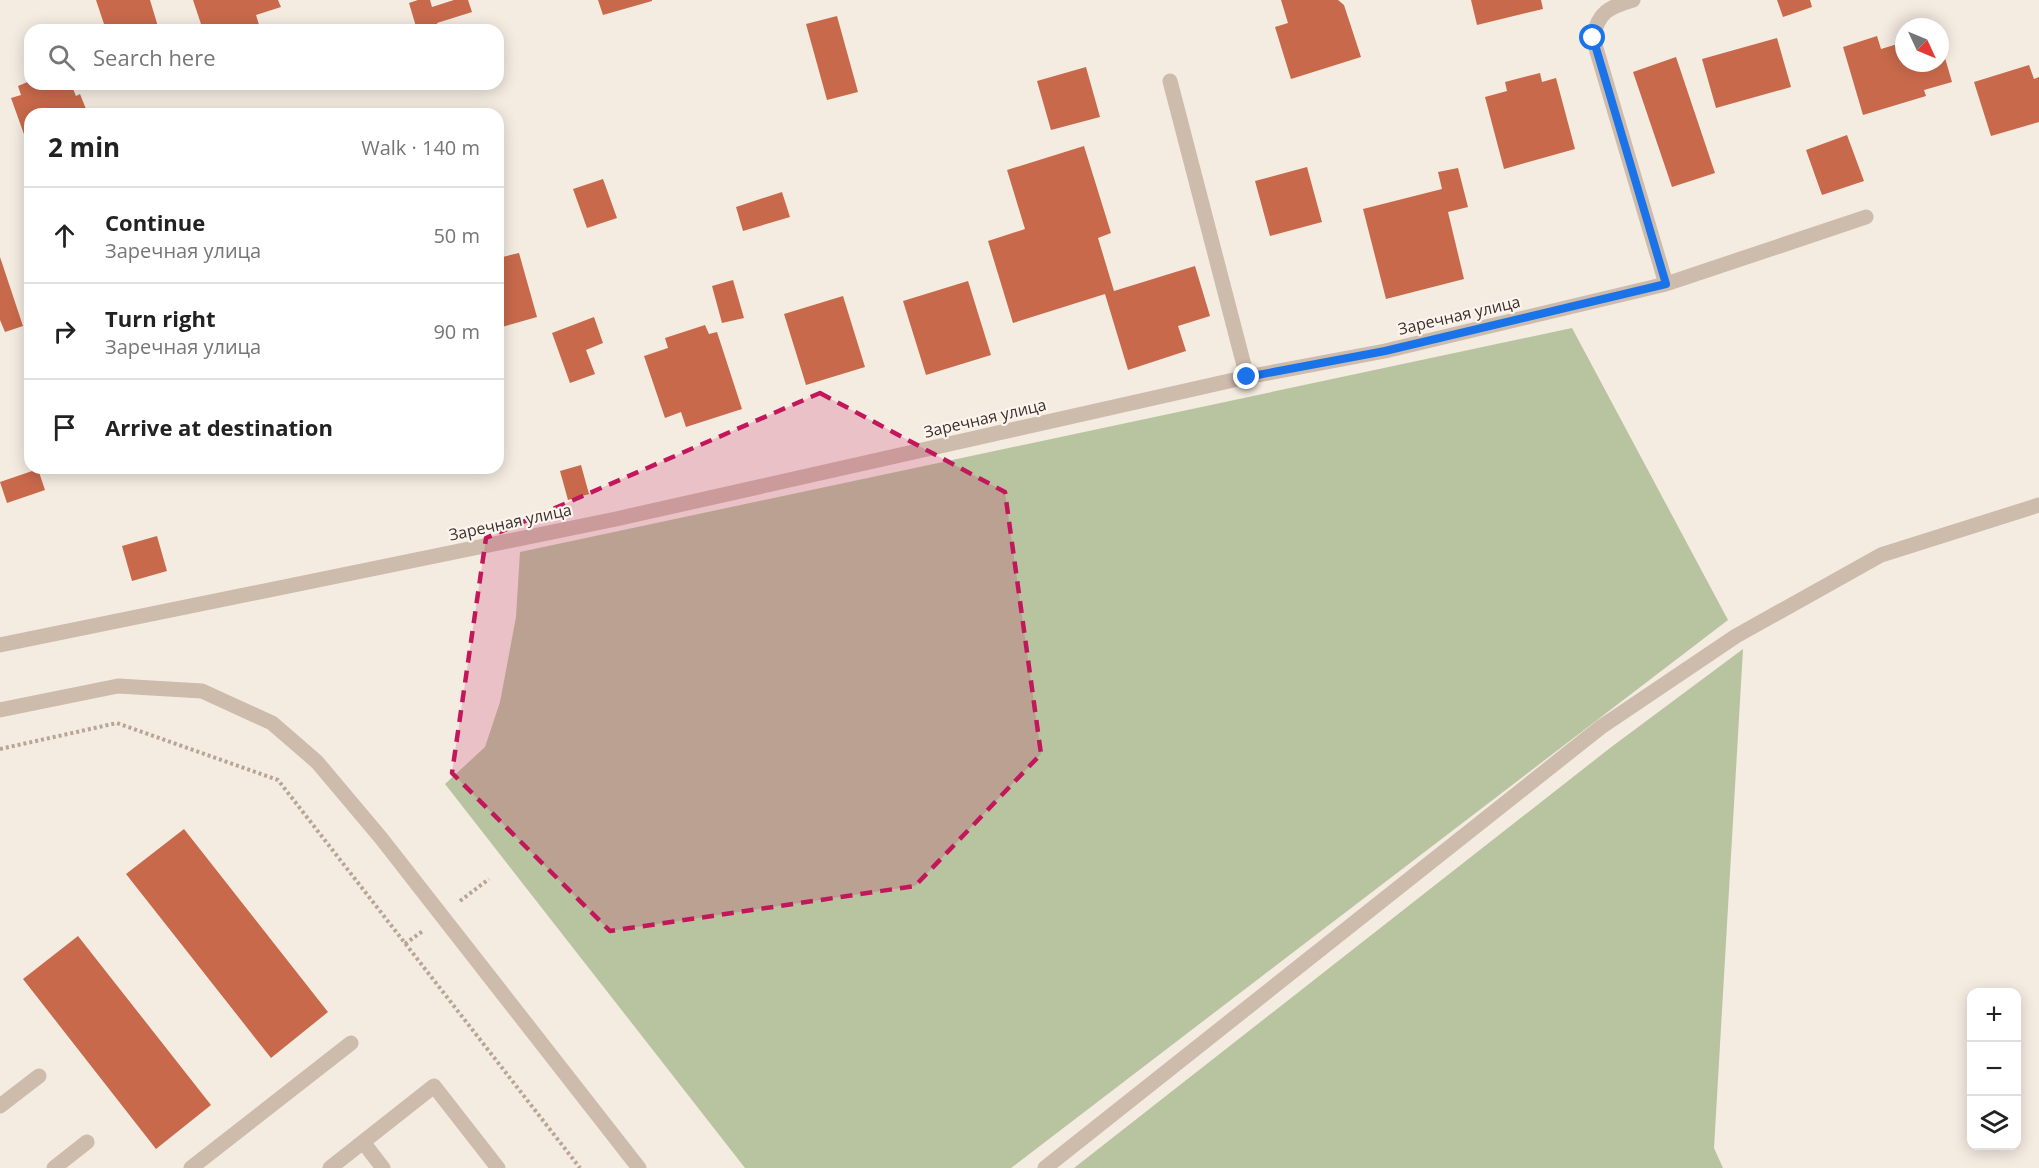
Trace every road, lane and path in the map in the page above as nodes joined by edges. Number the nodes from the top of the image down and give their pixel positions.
1 (1633, 0) edge
2 (1170, 81) dead end
3 (1866, 217) dead end
4 (1666, 284) junction
5 (1247, 377) junction
6 (2039, 505) edge
7 (0, 645) edge
8 (0, 710) edge
9 (0, 749) edge
10 (351, 1043) dead end
11 (39, 1076) dead end
12 (0, 1106) edge
13 (87, 1142) dead end
14 (363, 1142) junction
15 (54, 1168) edge
16 (191, 1168) edge
17 (330, 1168) edge
18 (383, 1168) edge
19 (498, 1168) edge
20 (580, 1168) edge
21 (639, 1168) edge
22 (1045, 1168) edge

1 - 4 street
2 - 5 street
3 - 4 street, Заречная улица
4 - 5 street, Заречная улица
5 - 7 street, Заречная улица
6 - 22 street
8 - 21 street
9 - 20 path
10 - 16 street
11 - 12 street
13 - 15 street
14 - 17 street
14 - 18 street
14 - 19 street

